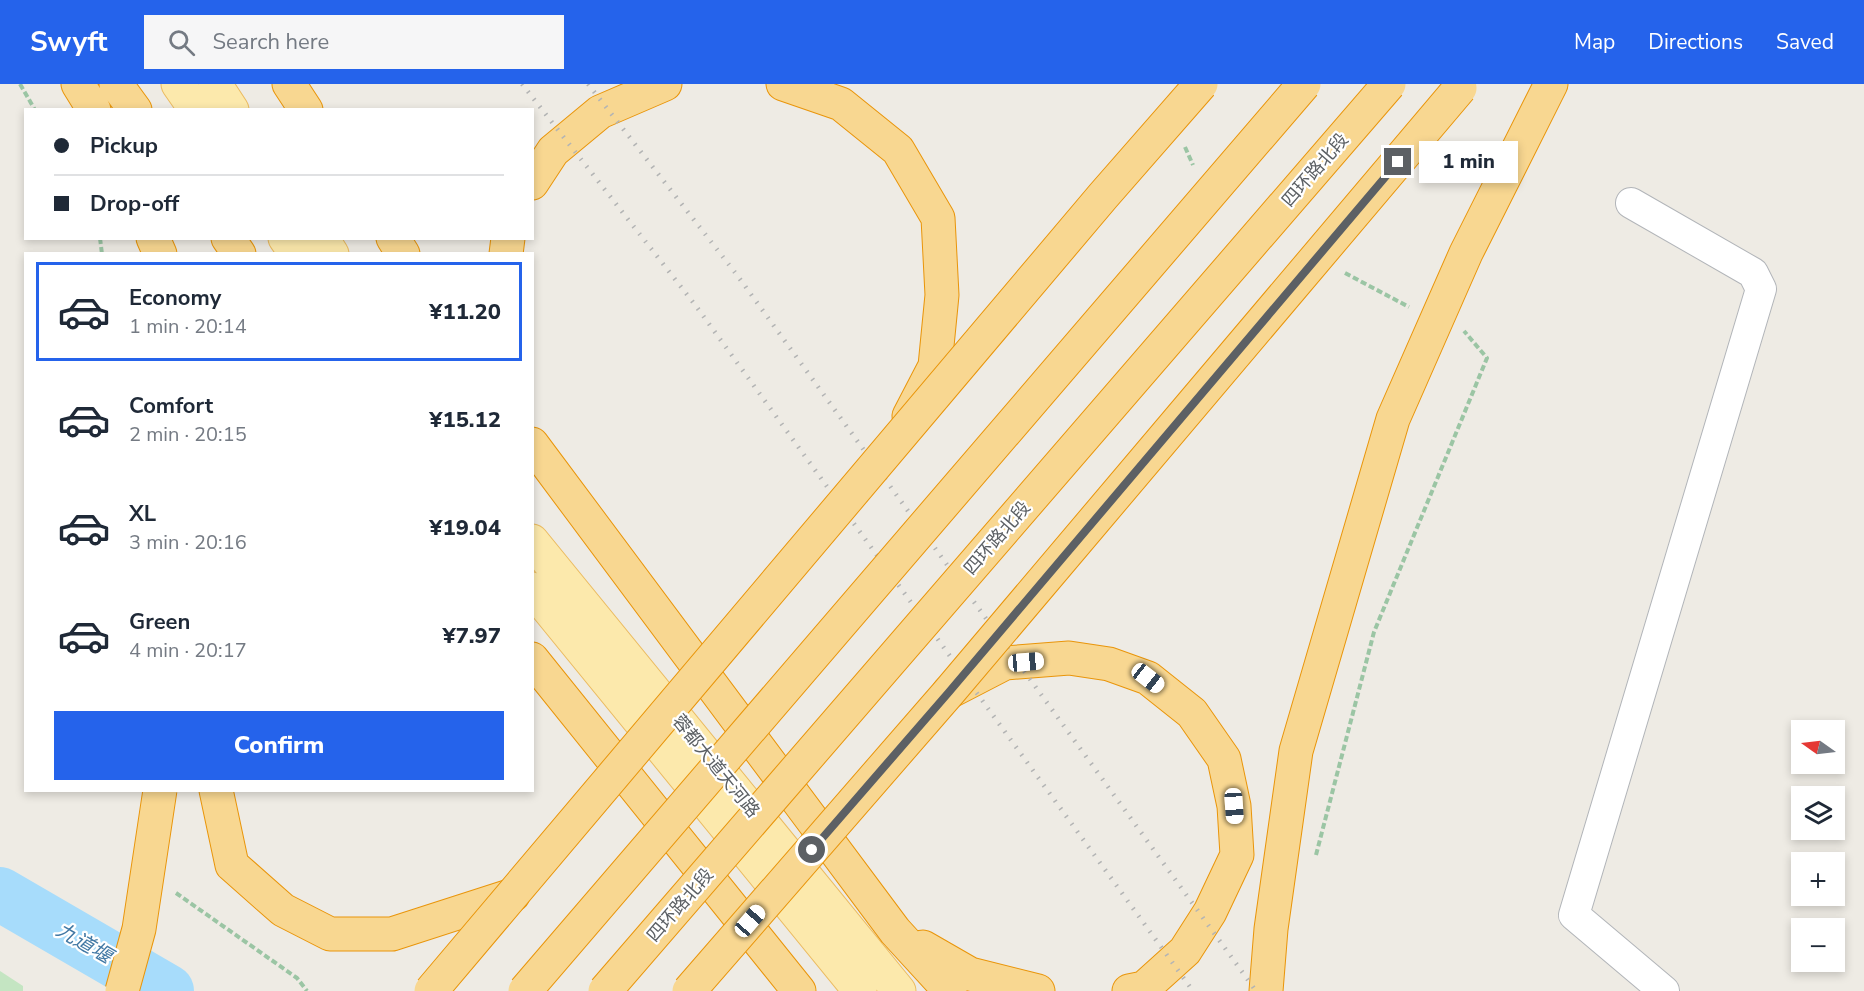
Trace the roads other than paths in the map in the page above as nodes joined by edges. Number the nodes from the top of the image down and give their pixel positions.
1 (78, 84) edge
2 (116, 84) edge
3 (178, 84) edge
4 (215, 84) edge
5 (289, 84) edge
6 (663, 84) edge
7 (783, 84) edge
8 (1201, 84) edge
9 (1304, 84) edge
10 (1389, 84) edge
11 (1551, 84) edge
12 (1462, 86) edge
13 (93, 108) edge
14 (134, 108) edge
15 (194, 108) edge
16 (231, 108) edge
17 (305, 108) edge
18 (534, 180) edge
19 (1631, 203) dead end
20 (534, 447) edge
21 (892, 448) junction
22 (534, 543) edge
23 (534, 591) edge
24 (534, 660) edge
25 (949, 692) junction
26 (160, 792) edge
27 (216, 792) edge
28 (513, 895) junction
29 (895, 931) junction
30 (122, 991) edge
31 (431, 991) edge
32 (525, 991) edge
33 (606, 991) edge
34 (690, 991) edge
35 (799, 991) edge
36 (860, 991) edge
37 (899, 991) edge
38 (950, 991) edge
39 (1038, 991) edge
40 (1129, 991) edge
41 (1266, 991) edge
42 (1664, 991) edge

1 - 13 highway
2 - 14 highway
3 - 15 main road
4 - 16 main road
5 - 17 highway
6 - 18 highway
7 - 21 highway, bridge
8 - 21 highway, bridge
9 - 32 highway, bridge
10 - 33 highway, 四环路北段, bridge
11 - 41 highway
12 - 25 highway, bridge
19 - 42 street
20 - 29 highway
21 - 28 highway, bridge
22 - 37 main road, 蓉都大道天河路
23 - 36 main road, 蓉都大道天河路
24 - 35 highway
25 - 34 highway, bridge
25 - 40 highway
26 - 30 highway, bridge
27 - 28 highway
28 - 31 highway, bridge
29 - 38 highway
29 - 39 highway

